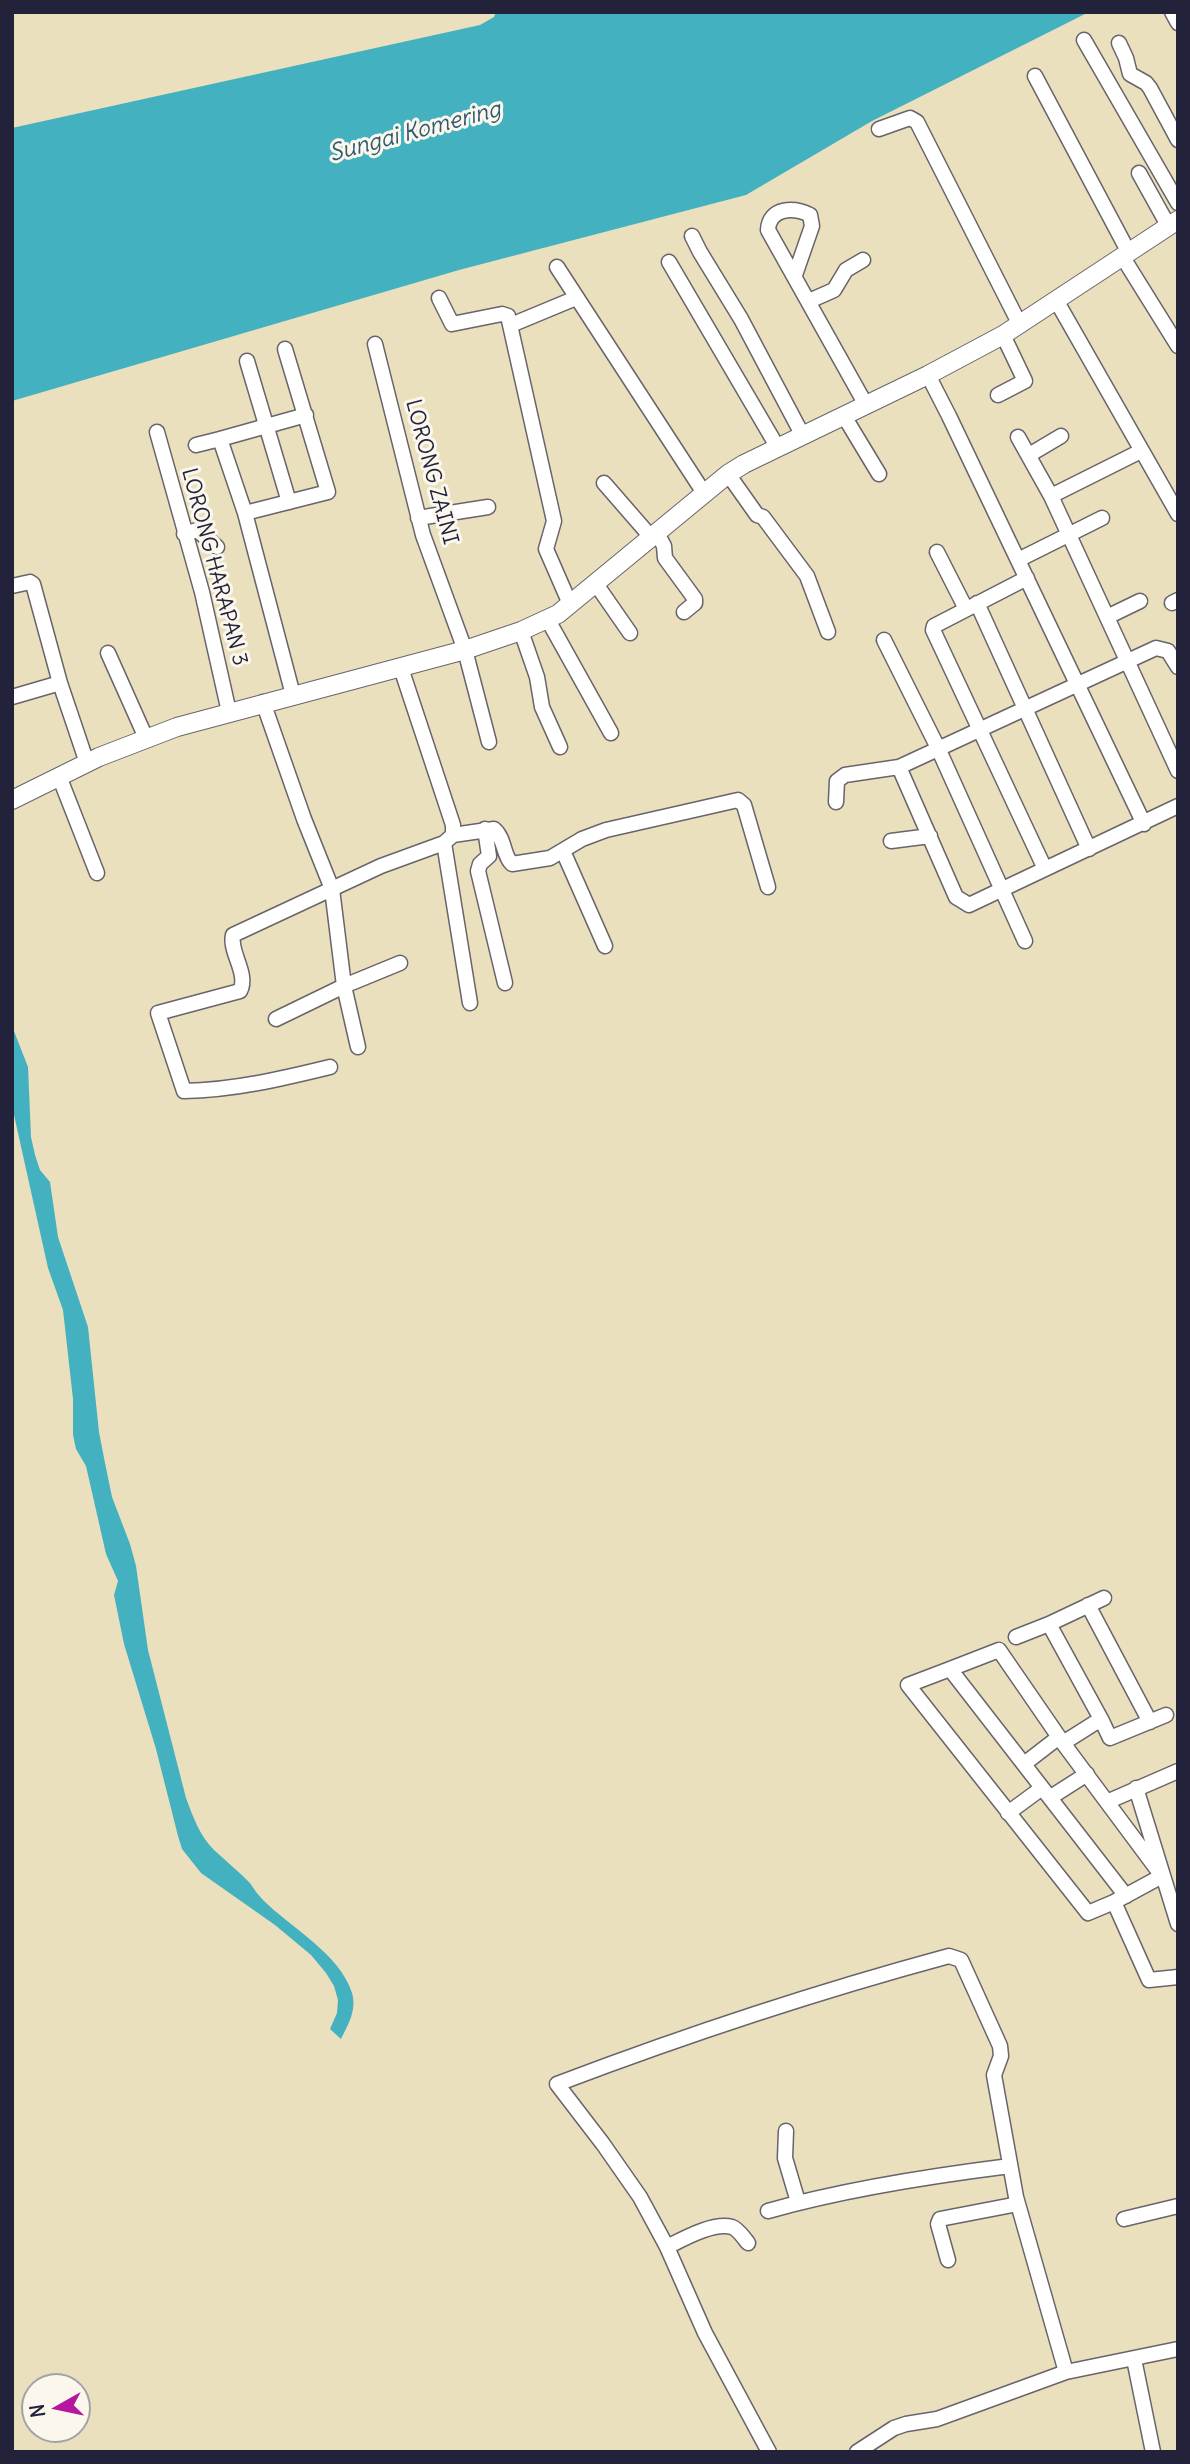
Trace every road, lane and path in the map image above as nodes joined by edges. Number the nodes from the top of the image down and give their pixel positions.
1 (1172, 12) edge
2 (1178, 23) edge
3 (1084, 40) dead end
4 (1119, 43) dead end
5 (1035, 76) dead end
6 (879, 129) dead end
7 (1178, 140) edge
8 (1139, 173) dead end
9 (1178, 204) edge
10 (1173, 223) edge
11 (692, 236) dead end
12 (1125, 253) junction
13 (863, 260) dead end
14 (669, 262) dead end
15 (557, 267) dead end
16 (795, 275) dead end
17 (439, 298) dead end
18 (576, 298) junction
19 (1056, 300) junction
20 (809, 301) junction
21 (521, 321) junction
22 (1020, 323) junction
23 (1003, 335) junction
24 (375, 344) dead end
25 (1178, 346) edge
26 (285, 349) dead end
27 (247, 361) dead end
28 (928, 375) junction
29 (998, 395) dead end
30 (866, 405) junction
31 (306, 415) junction
32 (844, 416) junction
33 (265, 426) junction
34 (157, 432) dead end
35 (803, 436) junction
36 (1061, 436) dead end
37 (1018, 437) dead end
38 (220, 439) junction
39 (196, 445) dead end
40 (778, 448) junction
41 (1141, 451) junction
42 (1028, 456) junction
43 (728, 474) junction
44 (879, 474) dead end
45 (604, 483) dead end
46 (704, 493) junction
47 (1051, 496) junction
48 (289, 502) junction
49 (488, 507) dead end
50 (245, 513) junction
51 (1178, 514) edge
52 (418, 518) junction
53 (1101, 518) dead end
54 (184, 534) junction
55 (1069, 534) junction
56 (654, 535) junction
57 (217, 547) dead end
58 (937, 552) dead end
59 (1018, 560) junction
60 (1027, 578) junction
61 (596, 584) junction
62 (12, 586) edge
63 (1140, 601) dead end
64 (570, 604) junction
65 (972, 606) junction
66 (684, 612) dead end
67 (1107, 617) junction
68 (548, 620) junction
69 (521, 631) junction
70 (828, 632) dead end
71 (630, 633) dead end
72 (884, 640) dead end
73 (465, 650) junction
74 (108, 653) dead end
75 (1128, 661) junction
76 (1178, 667) edge
77 (401, 668) junction
78 (60, 683) junction
79 (1079, 684) junction
80 (293, 695) junction
81 (12, 697) edge
82 (263, 702) junction
83 (1027, 708) junction
84 (229, 712) junction
85 (979, 729) junction
86 (611, 733) dead end
87 (146, 738) junction
88 (489, 742) dead end
89 (560, 747) dead end
90 (938, 748) junction
91 (87, 763) junction
92 (899, 767) junction
93 (1178, 771) edge
94 (59, 776) junction
95 (12, 800) edge
96 (836, 802) dead end
97 (1178, 806) edge
98 (1144, 824) junction
99 (485, 829) junction
100 (930, 836) junction
101 (448, 839) junction
102 (891, 841) dead end
103 (1089, 849) junction
104 (563, 851) junction
105 (1045, 869) junction
106 (97, 873) dead end
107 (768, 887) dead end
108 (1002, 888) junction
109 (332, 889) junction
110 (1025, 941) dead end
111 (605, 946) dead end
112 (400, 963) dead end
113 (505, 983) dead end
114 (344, 986) junction
115 (470, 1003) dead end
116 (276, 1019) dead end
117 (358, 1047) dead end
118 (330, 1067) dead end
119 (1104, 1598) dead end
120 (1088, 1605) junction
121 (1049, 1624) junction
122 (1016, 1637) dead end
123 (950, 1669) junction
124 (1166, 1716) dead end
125 (1101, 1720) junction
126 (1150, 1721) junction
127 (1061, 1740) junction
128 (1024, 1764) junction
129 (1178, 1770) edge
130 (1087, 1774) junction
131 (1136, 1788) junction
132 (1047, 1793) junction
133 (1109, 1801) junction
134 (1008, 1812) junction
135 (1162, 1876) junction
136 (1120, 1899) junction
137 (1178, 1924) edge
138 (1178, 1977) edge
139 (786, 2131) dead end
140 (1010, 2166) junction
141 (798, 2202) junction
142 (1018, 2204) junction
143 (1178, 2206) edge
144 (768, 2211) dead end
145 (1124, 2219) dead end
146 (748, 2243) dead end
147 (667, 2247) junction
148 (948, 2260) dead end
149 (1178, 2349) edge
150 (1134, 2358) junction
151 (1066, 2372) junction
152 (768, 2452) edge
153 (857, 2452) edge
154 (1153, 2452) edge

1 - 2 street
3 - 9 street
4 - 7 street
5 - 12 street
6 - 22 street
8 - 10 street
10 - 12 main road
11 - 35 street
12 - 19 main road
12 - 25 street
13 - 20 street
14 - 40 street
15 - 18 street
16 - 20 street
17 - 21 street
18 - 21 street
18 - 46 street
19 - 22 main road
19 - 41 street
20 - 30 street
21 - 64 street
22 - 23 main road
23 - 28 main road
23 - 29 street
24 - 52 street, LORONG ZAINI
26 - 31 street
27 - 33 street
28 - 30 main road
28 - 59 street
30 - 32 main road
31 - 33 street
31 - 48 street
32 - 35 main road
32 - 44 street
33 - 38 street
33 - 48 street
34 - 54 street, LORONG HARAPAN 3
35 - 40 main road
36 - 42 street
37 - 42 street
38 - 39 street
38 - 50 street
40 - 43 main road
41 - 47 street
41 - 51 street
42 - 47 street
43 - 46 main road
43 - 70 street
45 - 56 street
46 - 56 main road
47 - 55 street
48 - 50 street
49 - 52 street
50 - 80 street
52 - 73 street, LORONG ZAINI
53 - 55 street
54 - 57 street
54 - 84 street, LORONG HARAPAN 3
55 - 59 street
55 - 67 street
56 - 61 main road
56 - 66 street
58 - 65 street
59 - 60 street
60 - 65 street
60 - 79 street
61 - 64 main road
61 - 71 street
62 - 78 street
63 - 67 street
64 - 68 main road
65 - 83 street
65 - 85 street
67 - 75 street
68 - 69 main road
68 - 86 street
69 - 73 main road
69 - 89 street
72 - 90 street
73 - 77 main road
73 - 88 street, LORONG ZAINI
74 - 87 street
75 - 76 street
75 - 79 street
75 - 93 street
77 - 80 main road
77 - 101 street
78 - 81 street
78 - 91 street
79 - 83 street
79 - 98 street
80 - 82 main road
82 - 84 main road
82 - 109 street
83 - 85 street
83 - 103 street
84 - 87 main road
85 - 90 street
85 - 105 street
87 - 91 main road
90 - 92 street
90 - 108 street
91 - 94 main road
92 - 96 street
92 - 100 street
94 - 95 main road
94 - 106 street
97 - 98 street
98 - 103 street
99 - 101 street
99 - 104 street
99 - 113 street
100 - 102 street
100 - 108 street
101 - 109 street
101 - 115 street
103 - 105 street
104 - 107 street
104 - 111 street
105 - 108 street
108 - 110 street
109 - 114 street
109 - 118 street
112 - 114 street
114 - 116 street
114 - 117 street
119 - 120 street
120 - 121 street
120 - 126 street
121 - 122 street
121 - 125 street
123 - 127 street
123 - 128 street
123 - 134 street
124 - 126 street
125 - 126 street
125 - 127 street
127 - 128 street
127 - 130 street
128 - 132 street
129 - 131 street
130 - 132 street
130 - 133 street
131 - 133 street
131 - 135 street
132 - 134 street
132 - 136 street
133 - 135 street
134 - 136 street
135 - 136 street
135 - 137 street
136 - 138 street
139 - 141 street
140 - 141 street
140 - 142 street
140 - 147 street
141 - 144 street
142 - 148 street
142 - 151 street
143 - 145 street
146 - 147 street
147 - 152 street
149 - 150 street
150 - 151 street
150 - 154 street
151 - 153 street

